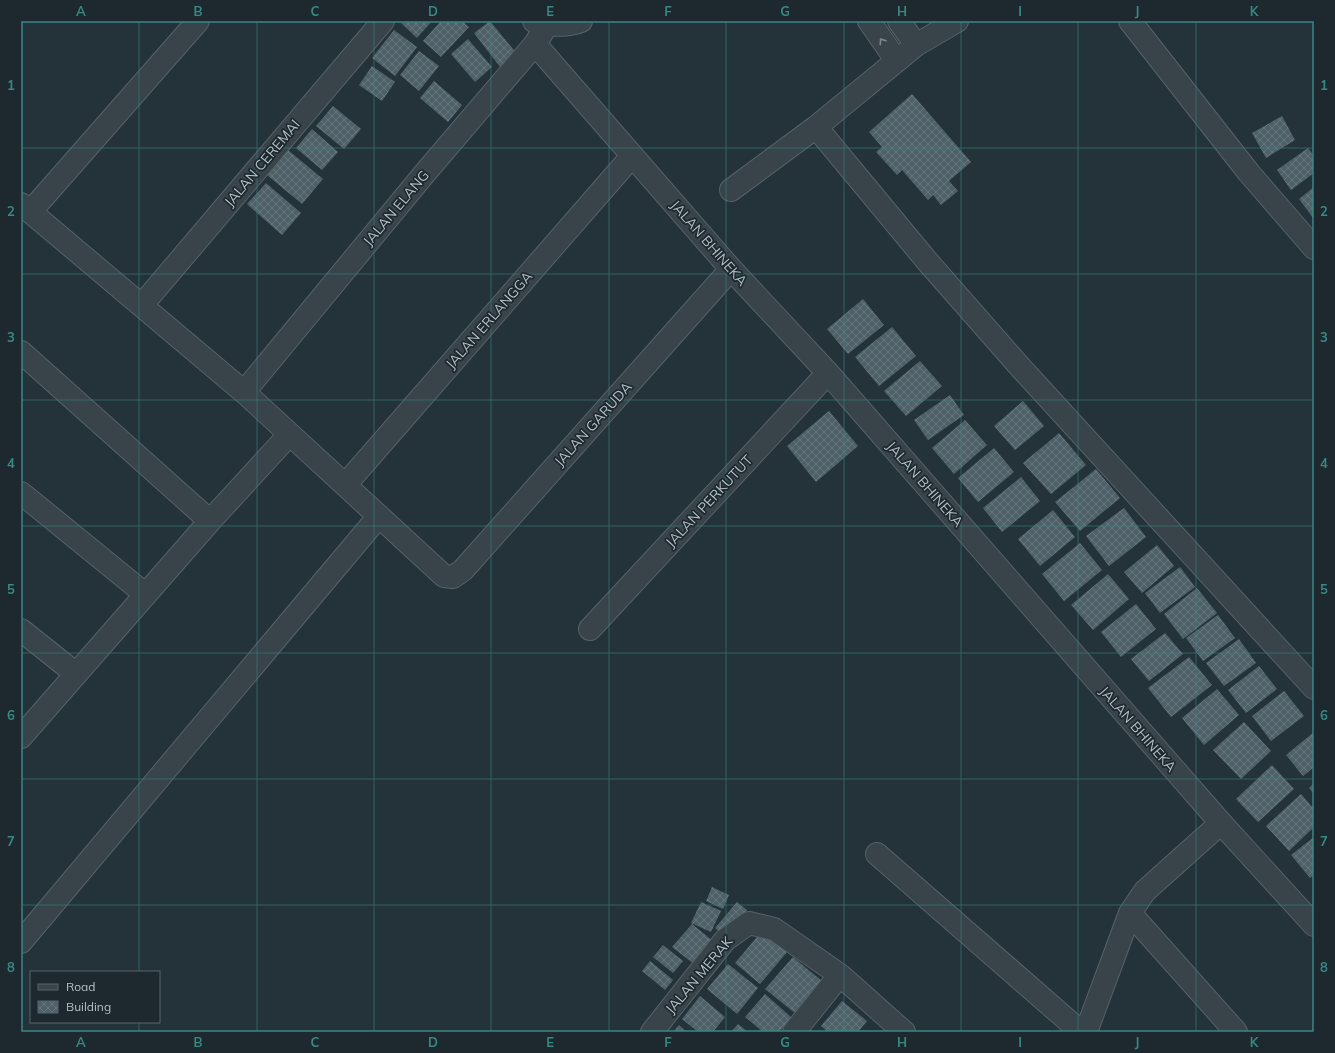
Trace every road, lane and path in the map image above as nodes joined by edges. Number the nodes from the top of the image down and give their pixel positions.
1 (198, 21) edge
2 (383, 21) edge
3 (581, 21) edge
4 (869, 21) edge
5 (899, 21) edge
6 (957, 21) edge
7 (1130, 21) edge
8 (541, 23) edge
9 (535, 44) junction
10 (916, 45) junction
11 (896, 60) junction
12 (816, 127) junction
13 (632, 156) junction
14 (731, 190) dead end
15 (26, 208) edge
16 (1314, 248) edge
17 (731, 269) junction
18 (142, 306) junction
19 (21, 352) edge
20 (828, 373) junction
21 (244, 392) junction
22 (289, 434) junction
23 (346, 484) junction
24 (21, 493) edge
25 (379, 516) junction
26 (210, 521) junction
27 (145, 594) junction
28 (590, 629) dead end
29 (21, 630) edge
30 (75, 673) junction
31 (1314, 688) edge
32 (21, 737) edge
33 (1221, 823) junction
34 (877, 854) dead end
35 (1130, 913) junction
36 (1314, 926) edge
37 (21, 942) edge
38 (840, 975) junction
39 (652, 1032) edge
40 (794, 1032) edge
41 (904, 1032) edge
42 (1081, 1032) edge
43 (1086, 1032) edge
44 (1236, 1032) edge

1 - 15 street
2 - 18 street, JALAN CEREMAI
3 - 8 street
11 -> 4 street
5 - 10 street
6 - 10 street
7 - 16 street
8 - 9 street, JALAN ELANG
9 - 13 street, JALAN BHINEKA
9 - 21 street, JALAN ELANG
10 - 11 street
11 - 12 street
12 - 14 street
12 - 31 street
13 - 17 street, JALAN BHINEKA
13 - 23 street, JALAN ERLANGGA
15 - 18 street
17 - 20 street, JALAN BHINEKA
17 - 25 street, JALAN GARUDA
18 - 21 street
19 - 26 street
20 - 28 street, JALAN PERKUTUT
20 - 33 street, JALAN BHINEKA
21 - 22 street
22 - 23 street
22 - 26 street
23 - 25 street
24 - 27 street
25 - 37 street
26 - 27 street
27 - 30 street
29 - 30 street
30 - 32 street
33 - 35 street
33 - 36 street, JALAN BHINEKA
34 - 42 street
35 - 43 street
35 - 44 street
38 - 39 street, JALAN MERAK
38 - 40 street
38 - 41 street

